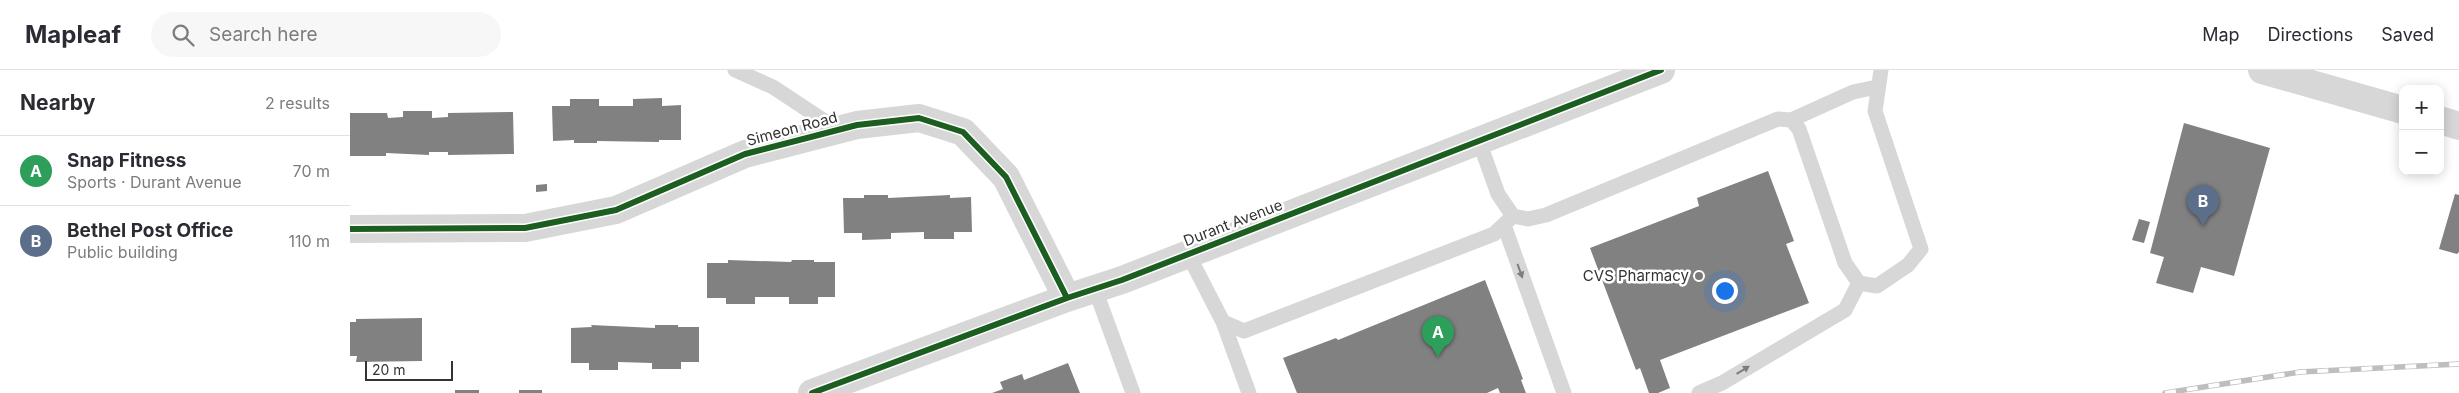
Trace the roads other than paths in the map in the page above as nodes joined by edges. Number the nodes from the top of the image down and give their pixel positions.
1 (736, 70) edge
2 (1661, 70) edge
3 (1881, 70) edge
4 (2262, 70) edge
5 (2310, 77) edge
6 (1877, 87) junction
7 (2399, 109) edge
8 (1791, 120) junction
9 (2444, 121) edge
10 (2459, 126) edge
11 (838, 130) junction
12 (1479, 141) junction
13 (1508, 220) junction
14 (350, 229) edge
15 (1188, 254) junction
16 (1859, 283) junction
17 (1095, 289) junction
18 (1066, 298) junction
19 (1223, 322) junction
20 (1560, 392) edge
21 (812, 393) edge
22 (1133, 393) edge
23 (1249, 393) edge
24 (1700, 393) edge

1 - 11 lane
2 - 12 street, Durant Avenue
3 - 6 lane
4 - 5 street
5 - 7 street
6 - 8 lane
6 - 16 lane
8 - 13 lane
8 - 16 lane
9 - 10 street
11 - 14 street, Simeon Road
11 - 18 street, Simeon Road
12 - 13 lane
12 - 15 street, Durant Avenue
13 - 19 lane
13 -> 20 lane
15 - 17 street, Durant Avenue
15 - 19 lane
24 -> 16 lane
17 - 18 street, Durant Avenue
17 - 22 lane
18 - 21 street, Durant Avenue
19 - 23 lane

